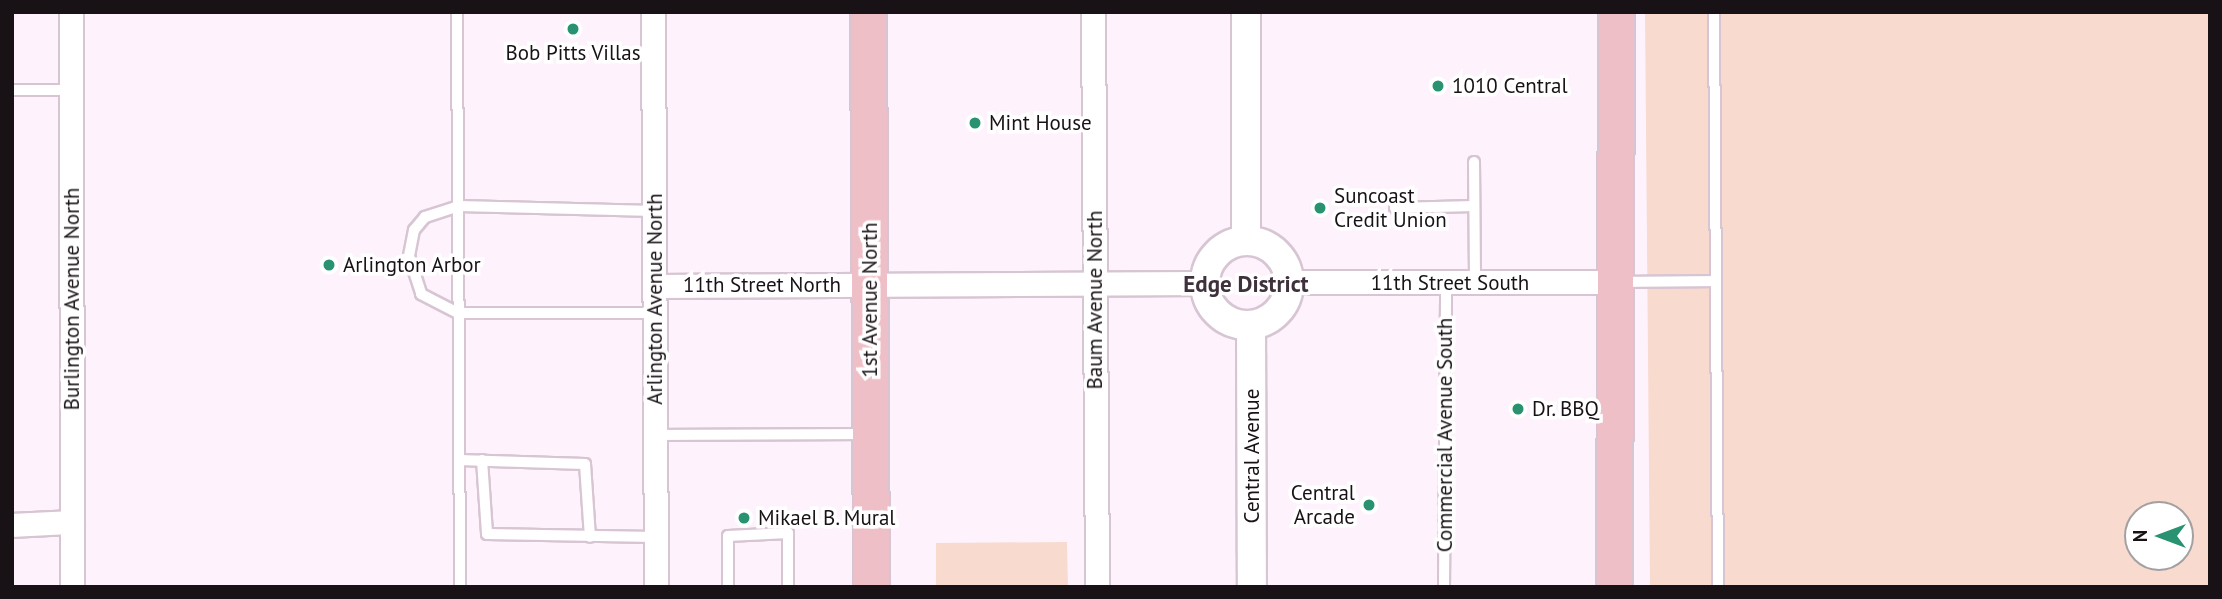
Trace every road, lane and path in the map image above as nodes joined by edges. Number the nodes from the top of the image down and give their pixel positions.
1 (71, 12) edge
2 (457, 12) edge
3 (653, 12) edge
4 (868, 12) edge
5 (1093, 12) edge
6 (1246, 12) edge
7 (1616, 12) edge
8 (1714, 12) edge
9 (12, 90) edge
10 (73, 90) junction
11 (1474, 162) dead end
12 (459, 206) junction
13 (1474, 206) junction
14 (1395, 208) dead end
15 (654, 211) junction
16 (1246, 241) junction
17 (1715, 281) junction
18 (1205, 282) junction
19 (1290, 282) junction
20 (1446, 282) junction
21 (1475, 282) junction
22 (1611, 282) junction
23 (1095, 283) junction
24 (870, 284) junction
25 (654, 286) junction
26 (458, 313) junction
27 (655, 313) junction
28 (1251, 325) junction
29 (870, 434) junction
30 (655, 435) junction
31 (459, 460) junction
32 (482, 460) junction
33 (72, 522) junction
34 (12, 525) edge
35 (590, 537) junction
36 (655, 537) junction
37 (72, 587) edge
38 (460, 587) edge
39 (656, 587) edge
40 (728, 587) edge
41 (788, 587) edge
42 (871, 587) edge
43 (1097, 587) edge
44 (1252, 587) edge
45 (1444, 587) edge
46 (1614, 587) edge
47 (1718, 587) edge

1 - 10 street, Burlington Avenue North
2 - 12 lane
3 - 15 street, Arlington Avenue North
4 - 24 main road, 1st Avenue North
5 - 23 street, Baum Avenue North
6 - 16 street
7 - 22 main road
8 - 17 lane
9 - 10 lane
10 - 33 street, Burlington Avenue North
11 - 13 lane
12 - 15 lane
12 - 26 lane
12 - 26 lane
13 - 14 lane
13 - 21 lane
15 - 25 street, Arlington Avenue North
16 - 18 street
16 - 19 street
17 - 22 lane
17 - 47 lane
18 - 23 street, 11th Street North
18 - 28 street
19 - 20 street, 11th Street South
19 - 28 street
20 - 21 street, 11th Street South
20 - 45 lane, Commercial Avenue South
21 - 22 street, 11th Street South
22 - 46 main road
23 - 24 street, 11th Street North
23 - 43 street, Baum Avenue North
24 - 25 street, 11th Street North
24 - 29 main road, 1st Avenue North
25 - 27 street, Arlington Avenue North
26 - 27 lane
26 - 31 lane
27 - 30 street, Arlington Avenue North
28 - 44 street, Central Avenue
29 - 30 lane
29 - 42 main road, 1st Avenue North
30 - 36 street, Arlington Avenue North
31 - 32 lane
31 - 38 lane
32 - 35 lane
32 - 35 lane
33 - 34 street
33 - 37 street, Burlington Avenue North
35 - 36 lane
36 - 39 street, Arlington Avenue North
40 - 41 lane

